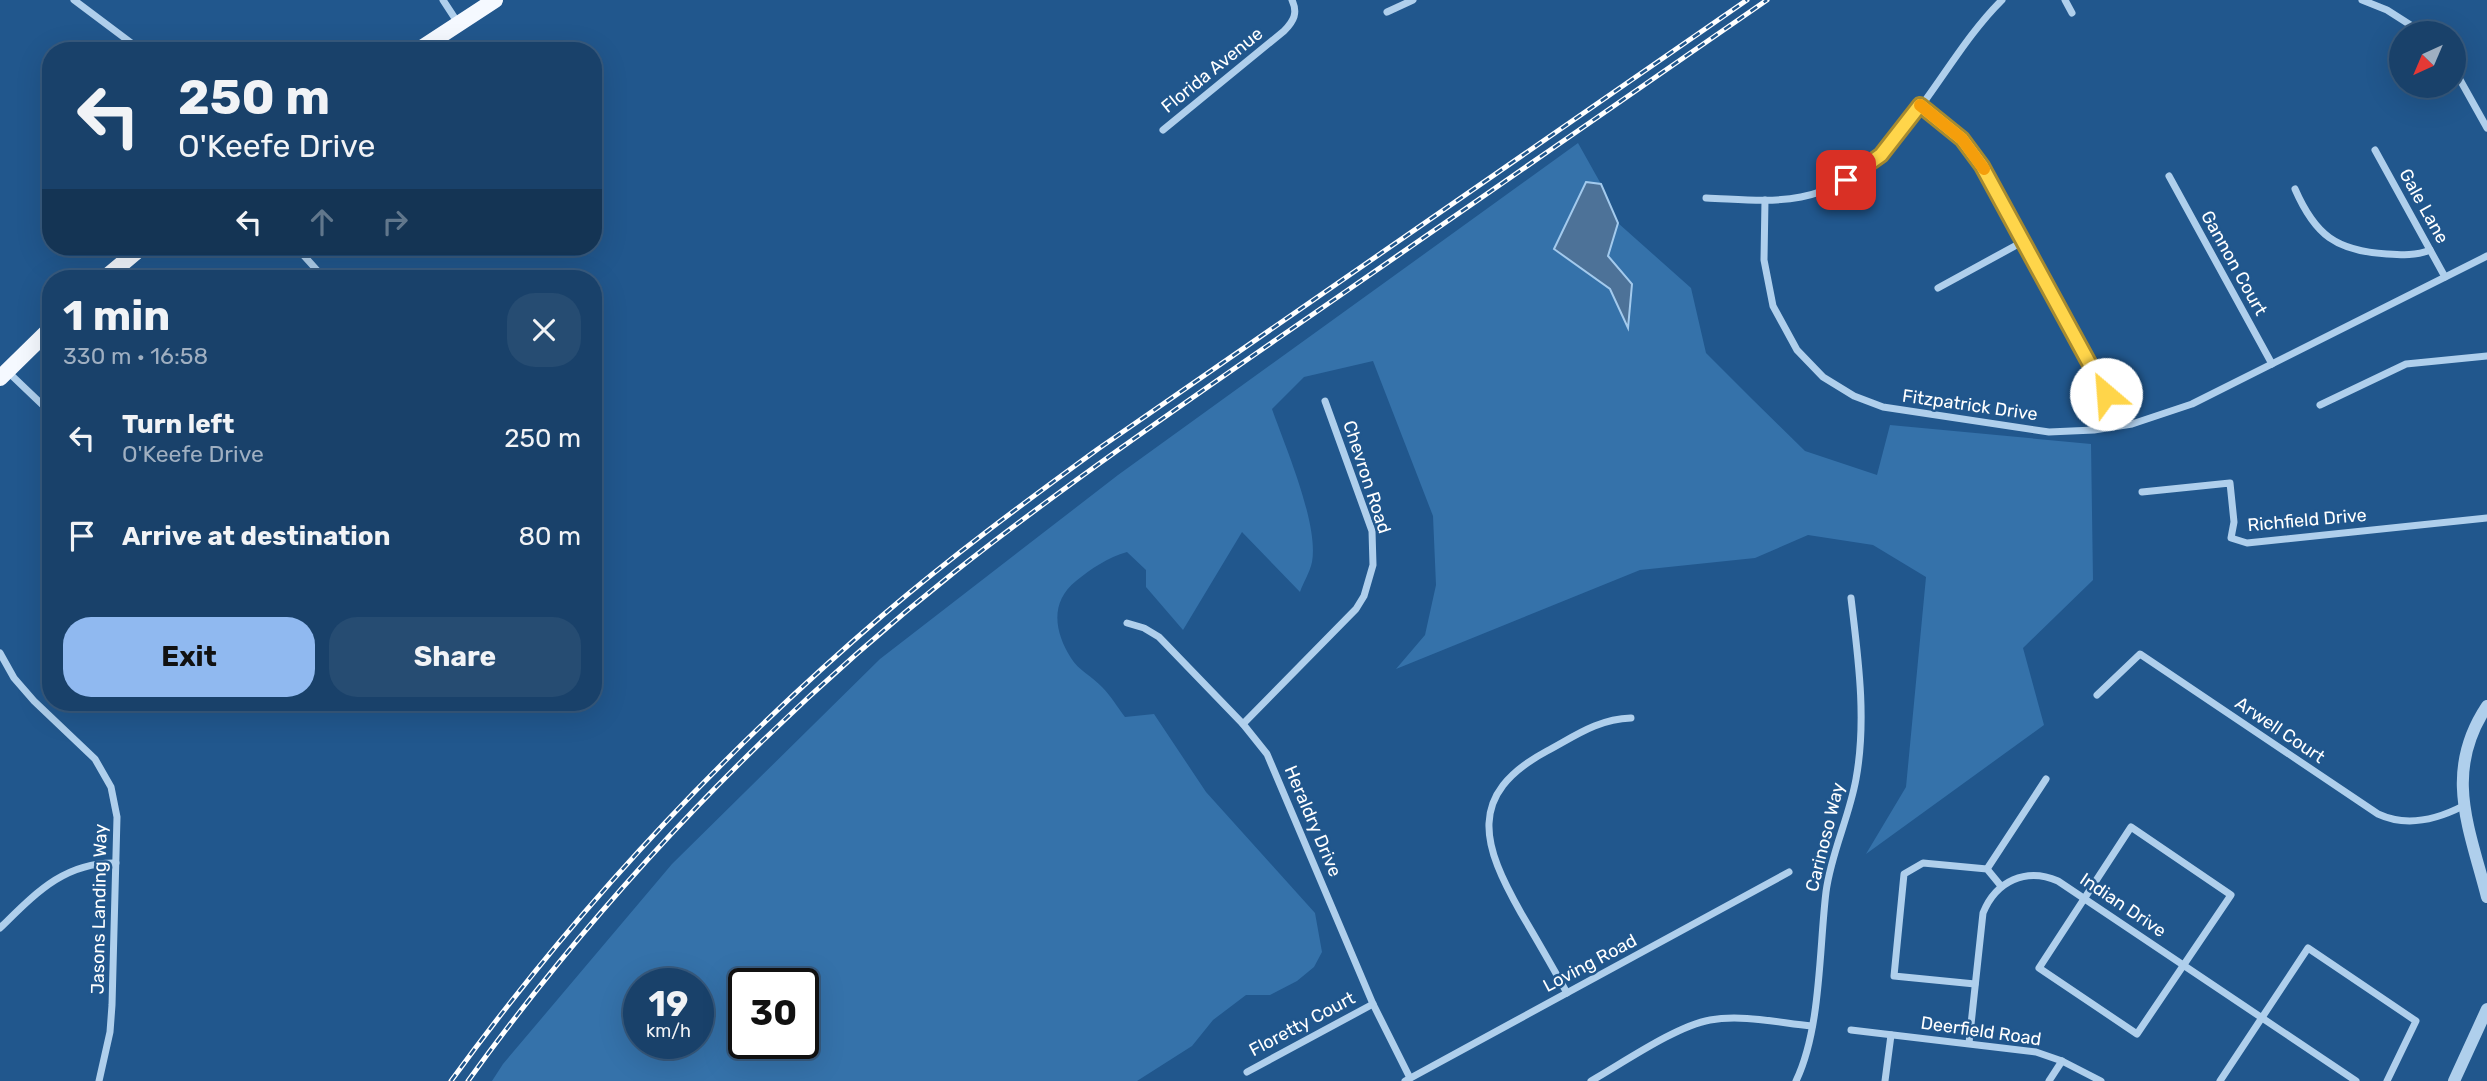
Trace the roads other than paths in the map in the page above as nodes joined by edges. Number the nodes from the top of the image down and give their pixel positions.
1 (75, 0) edge
2 (443, 0) edge
3 (495, 0) edge
4 (1292, 0) edge
5 (1412, 0) edge
6 (2002, 0) edge
7 (2066, 0) edge
8 (2367, 1) edge
9 (1387, 12) dead end
10 (2071, 13) dead end
11 (2406, 21) edge
12 (459, 24) junction
13 (130, 42) edge
14 (431, 42) edge
15 (2466, 90) edge
16 (1920, 105) junction
17 (2487, 128) edge
18 (1163, 130) dead end
19 (2375, 150) dead end
20 (2168, 176) dead end
21 (2295, 189) dead end
22 (1706, 198) dead end
23 (1765, 200) junction
24 (2024, 241) junction
25 (2430, 250) junction
26 (131, 256) edge
27 (304, 256) edge
28 (2487, 256) edge
29 (115, 270) edge
30 (317, 270) edge
31 (2445, 277) junction
32 (1938, 288) dead end
33 (42, 337) edge
34 (2487, 356) edge
35 (2272, 364) junction
36 (4, 374) edge
37 (1325, 401) dead end
38 (2320, 405) dead end
39 (42, 406) edge
40 (2113, 427) junction
41 (2142, 492) dead end
42 (2487, 518) edge
43 (1851, 598) dead end
44 (1127, 623) dead end
45 (0, 653) edge
46 (2097, 695) dead end
47 (2487, 706) edge
48 (42, 709) edge
49 (45, 711) edge
50 (1631, 718) dead end
51 (1243, 724) junction
52 (2046, 779) dead end
53 (2463, 806) junction
54 (116, 863) junction
55 (1987, 869) junction
56 (1789, 872) dead end
57 (2001, 886) junction
58 (2487, 897) edge
59 (2084, 898) junction
60 (0, 928) edge
61 (2183, 965) junction
62 (1975, 984) junction
63 (1567, 993) junction
64 (1373, 1004) junction
65 (2487, 1009) edge
66 (2262, 1018) junction
67 (1812, 1026) junction
68 (1851, 1030) dead end
69 (1891, 1035) junction
70 (1969, 1043) junction
71 (2063, 1061) junction
72 (1247, 1072) dead end
73 (1408, 1079) edge
74 (100, 1081) edge
75 (1591, 1081) edge
76 (1796, 1081) edge
77 (1885, 1081) edge
78 (2049, 1081) edge
79 (2101, 1081) edge
80 (2220, 1081) edge
81 (2356, 1081) edge
82 (2386, 1081) edge
83 (2454, 1081) edge

1 - 13 street
2 - 12 street
3 - 12 main road
4 - 18 street, Florida Avenue
5 - 9 street
6 - 16 street
7 - 10 street
8 - 11 street
12 - 14 main road
15 - 17 street
16 - 23 street
16 - 24 street
19 - 25 street, Gale Lane
20 - 35 street, Gannon Court
21 - 25 street
22 - 23 street
23 - 40 street, Fitzpatrick Drive
24 - 32 street
24 - 40 street
25 - 31 street, Gale Lane
26 - 29 main road
27 - 30 street
28 - 31 street, Fitzpatrick Drive
31 - 35 street, Fitzpatrick Drive
33 - 36 main road
34 - 38 street
35 - 40 street, Fitzpatrick Drive
36 - 39 street
37 - 51 street, Chevron Road
41 - 42 street, Richfield Drive
43 - 67 street, Carinoso Way
44 - 51 street, Heraldry Drive
45 - 48 street, Jasons Landing Way
46 - 53 street, Arwell Court
47 - 53 street
49 - 54 street, Jasons Landing Way
50 - 63 street
51 - 64 street, Heraldry Drive
52 - 55 street
53 - 58 street
54 - 60 street
54 - 74 street, Jasons Landing Way
55 - 57 street
55 - 62 street
56 - 63 street, Loving Road
57 - 59 street, Indian Drive
57 - 62 street
59 - 61 street, Indian Drive
59 - 61 street
59 - 61 street
61 - 66 street, Indian Drive
62 - 70 street
63 - 73 street, Loving Road
64 - 72 street, Floretty Court
64 - 73 street, Heraldry Drive
65 - 83 street
66 - 80 street
66 - 81 street, Indian Drive
66 - 82 street
67 - 75 street
67 - 76 street, Carinoso Way
68 - 69 street, Deerfield Road
69 - 70 street, Deerfield Road
69 - 77 street
70 - 71 street, Deerfield Road
71 - 78 street
71 - 79 street, Deerfield Road

